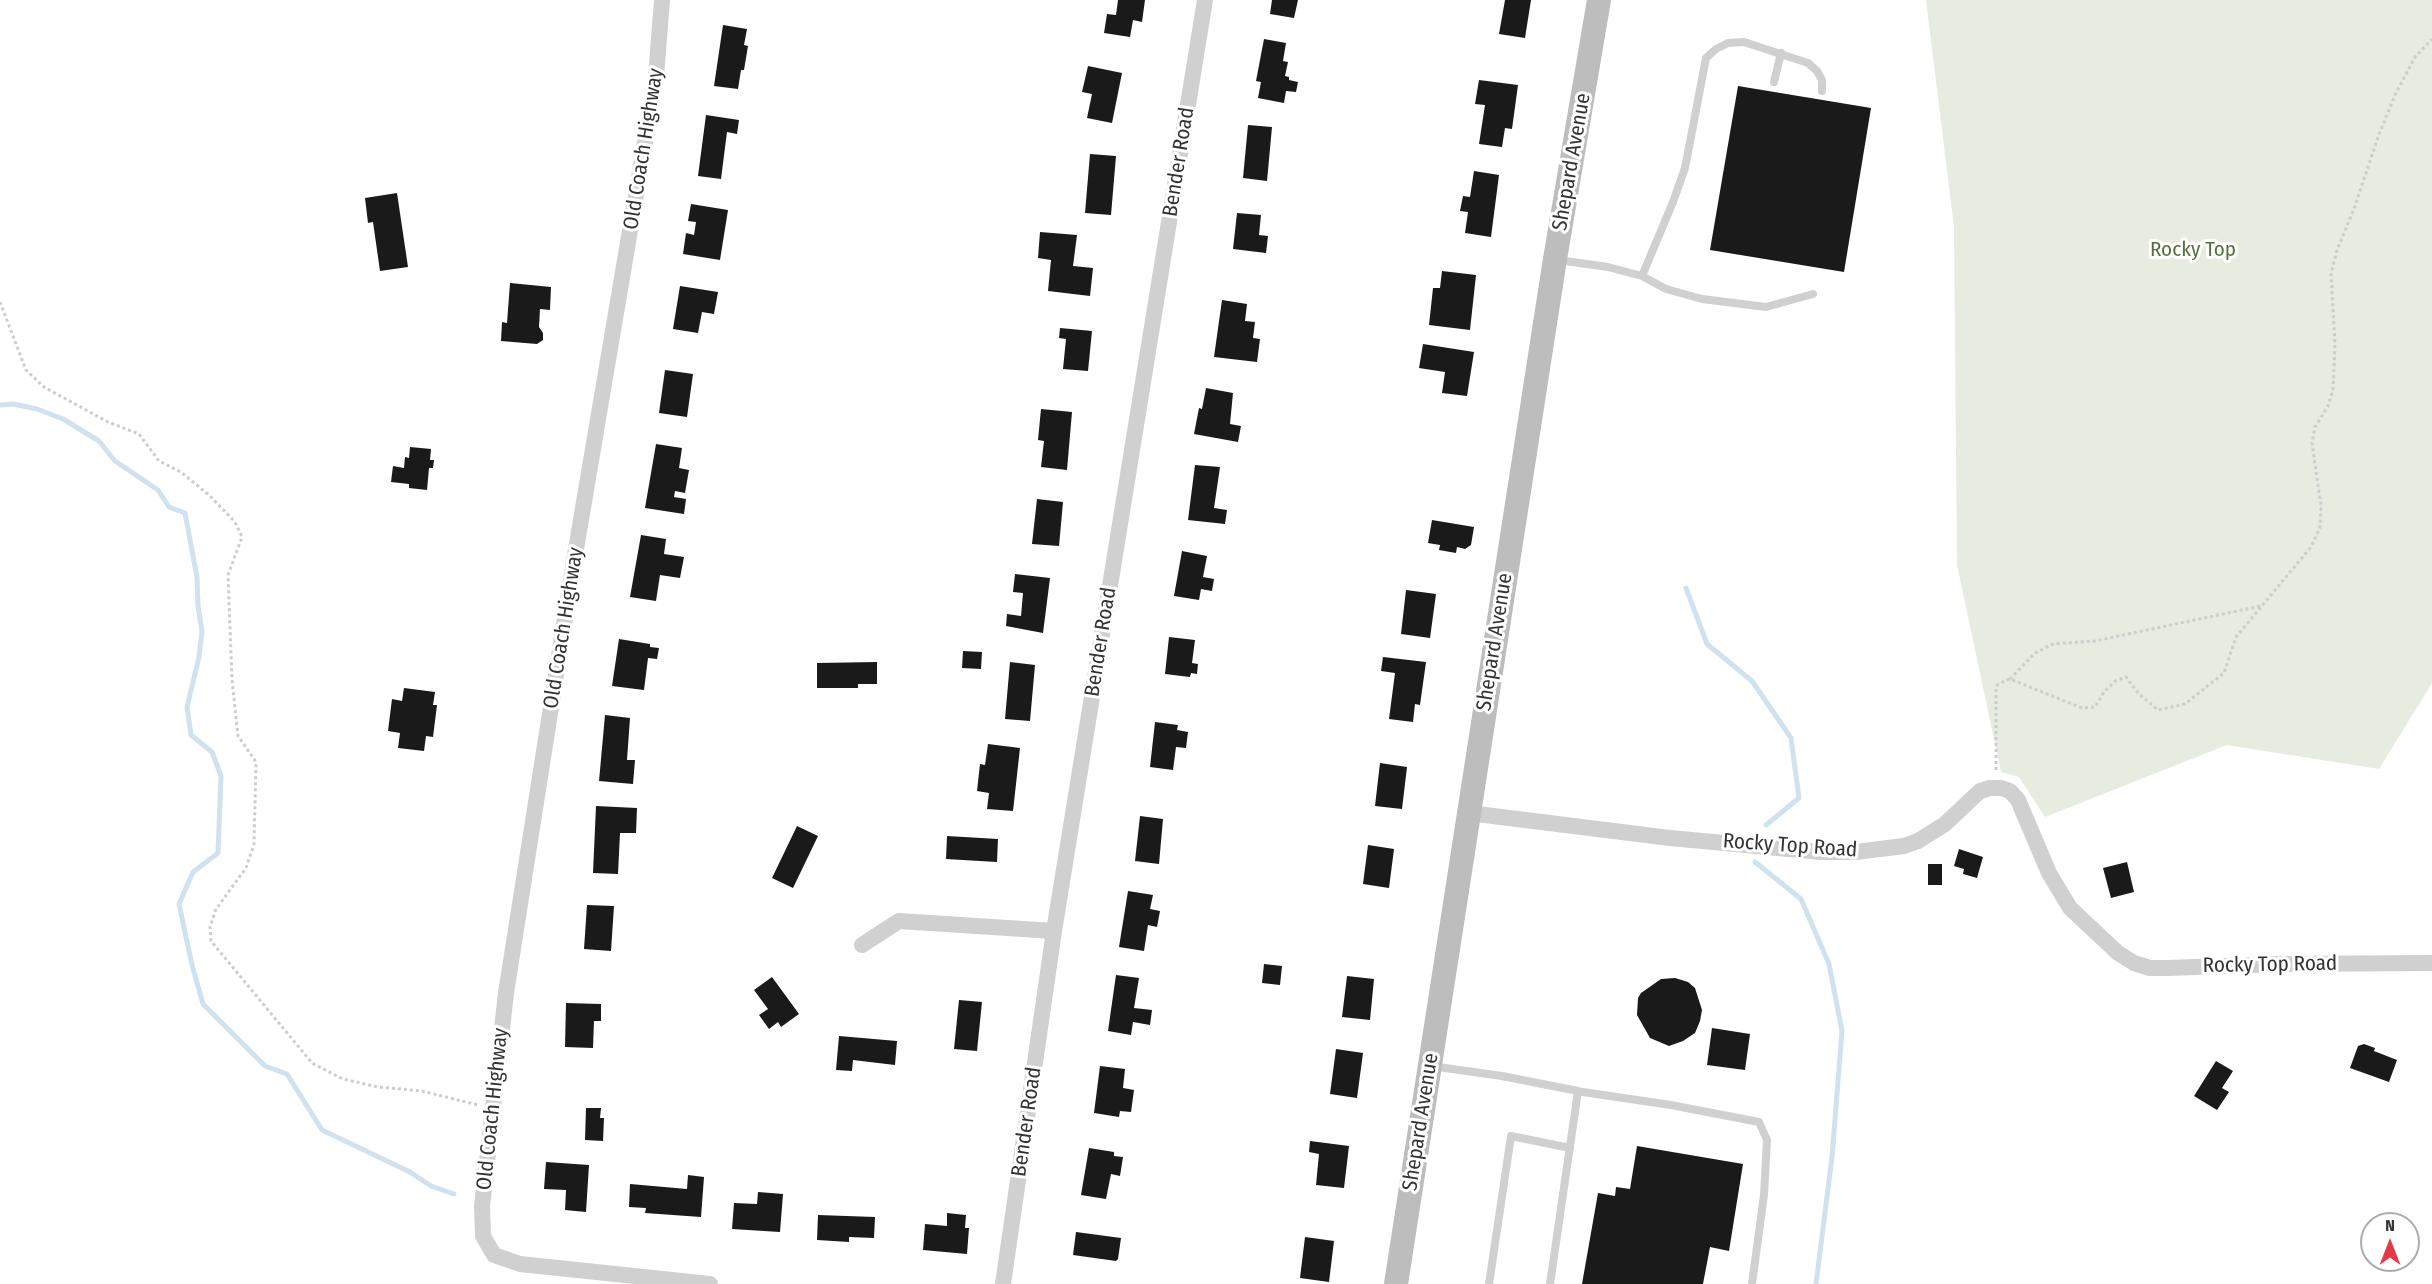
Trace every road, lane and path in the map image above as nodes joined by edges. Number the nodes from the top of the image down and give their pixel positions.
1 (662, 0) edge
2 (1205, 0) edge
3 (1599, 0) edge
4 (2432, 39) edge
5 (1781, 53) junction
6 (1774, 82) dead end
7 (1822, 91) dead end
8 (1555, 259) junction
9 (1642, 276) junction
10 (1813, 294) dead end
11 (0, 302) edge
12 (2261, 606) junction
13 (2010, 679) junction
14 (1995, 787) junction
15 (1469, 813) junction
16 (1054, 931) junction
17 (862, 945) dead end
18 (2432, 963) edge
19 (1430, 1066) junction
20 (1576, 1091) junction
21 (493, 1108) junction
22 (1570, 1148) junction
23 (710, 1284) edge
24 (1003, 1284) edge
25 (1396, 1284) edge
26 (1489, 1284) edge
27 (1550, 1284) edge
28 (1752, 1284) edge

1 - 21 street, Old Coach Highway
2 - 16 street, Bender Road
3 - 8 main road, Shepard Avenue
4 - 12 path
5 - 6 lane
5 - 7 lane
5 - 9 lane
8 - 9 lane
8 - 15 main road, Shepard Avenue
9 - 10 lane
11 - 21 path
12 - 13 path
12 - 13 path
13 - 14 path
14 - 15 street, Rocky Top Road
14 - 18 street, Rocky Top Road
15 - 19 main road, Shepard Avenue
16 - 17 street
16 - 24 street, Bender Road
19 - 20 lane
19 - 25 main road, Shepard Avenue
20 - 22 lane
20 - 28 lane
21 - 23 street, Old Coach Highway
22 - 26 lane
22 - 27 lane

